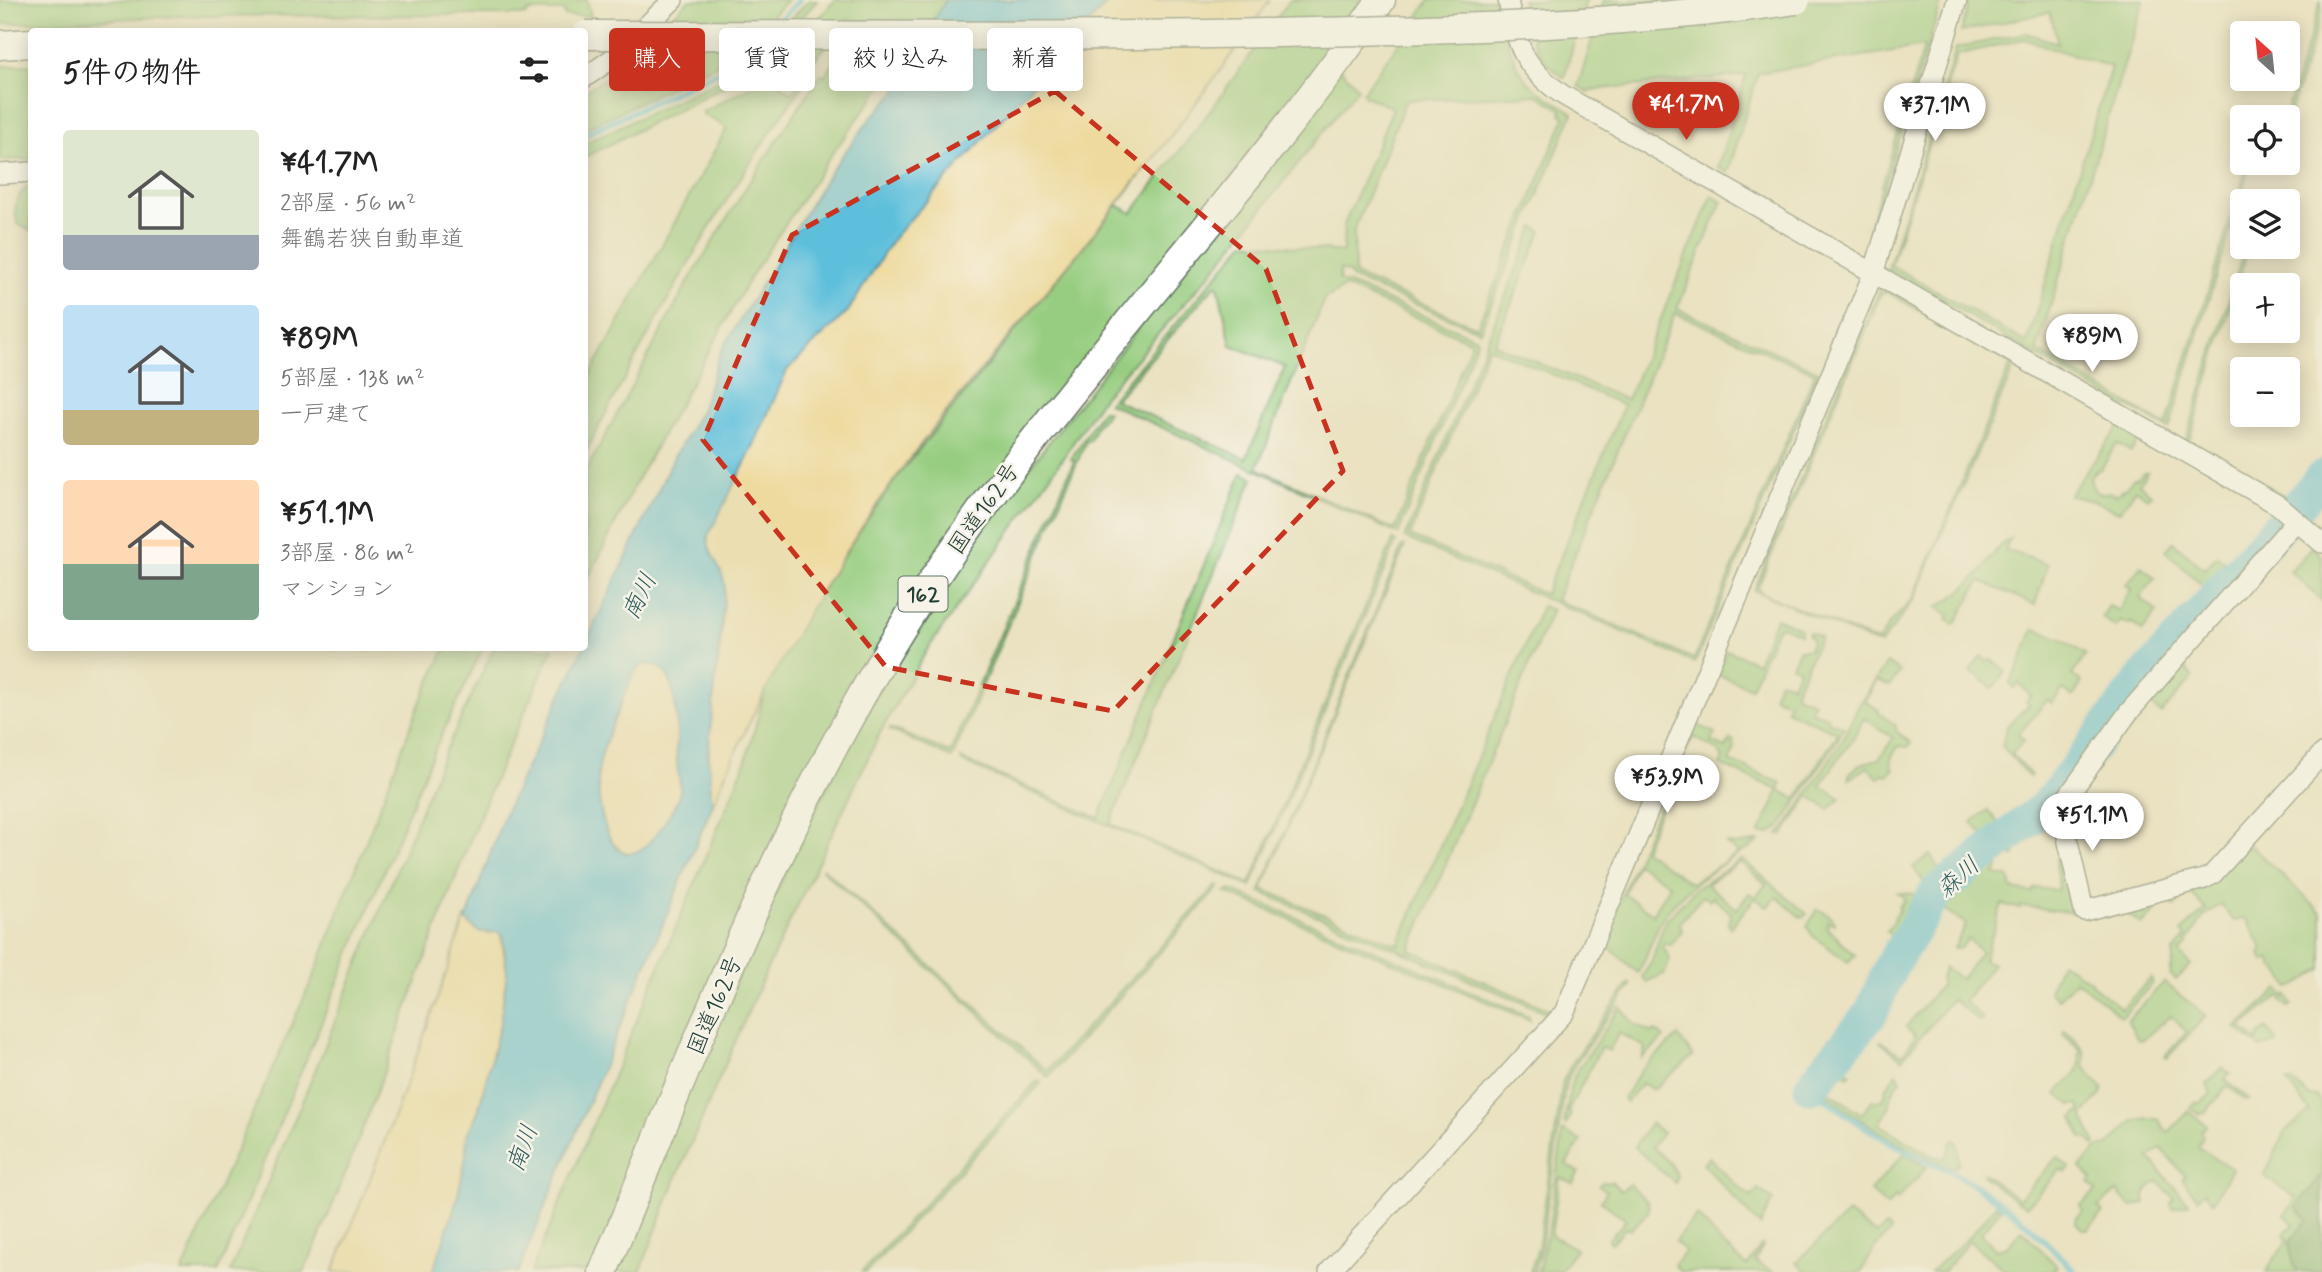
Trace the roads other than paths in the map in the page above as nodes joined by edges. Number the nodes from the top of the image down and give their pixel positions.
1 (673, 0) edge
2 (1508, 0) edge
3 (1796, 0) edge
4 (1957, 0) edge
5 (1382, 4) edge
6 (588, 35) edge
7 (28, 43) edge
8 (0, 45) edge
9 (588, 75) edge
10 (28, 172) edge
11 (0, 174) edge
12 (1873, 274) junction
13 (2292, 517) junction
14 (2322, 543) edge
15 (2322, 754) edge
16 (603, 1272) edge
17 (1329, 1272) edge

1 - 9 street
2 - 12 street
3 - 6 highway, bridge
4 - 12 street
5 - 16 highway, 国道162号 / 162
7 - 8 highway
10 - 11 street
12 - 13 street
12 - 17 street
13 - 14 street
13 - 15 street

